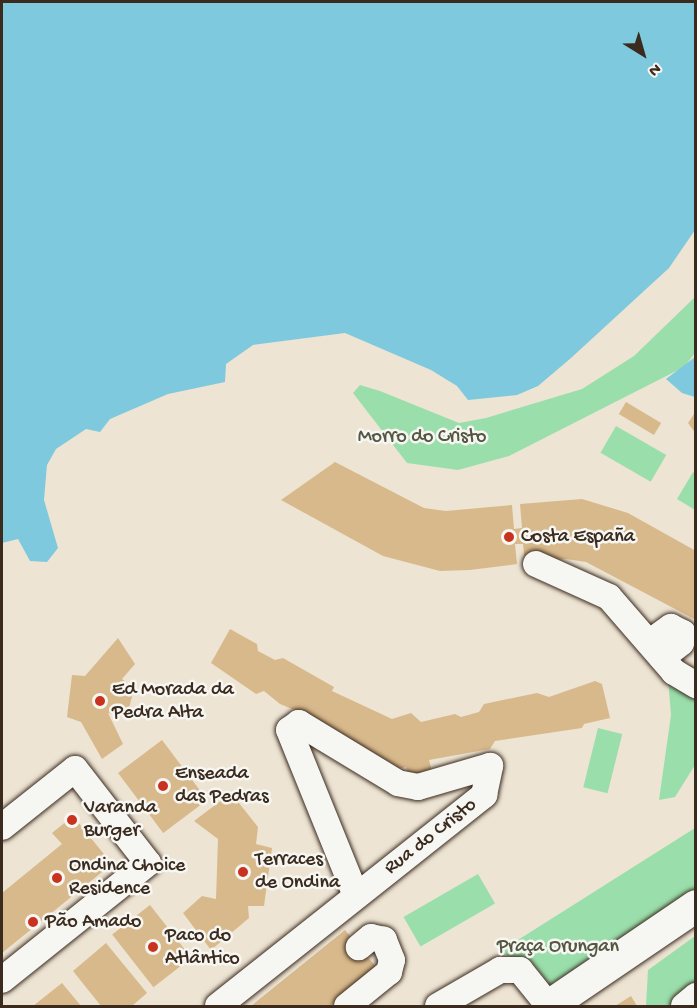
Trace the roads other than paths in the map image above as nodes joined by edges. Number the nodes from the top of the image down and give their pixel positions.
1 (536, 564) dead end
2 (696, 686) edge
3 (40, 797) junction
4 (2, 814) edge
5 (2, 827) edge
6 (356, 896) junction
7 (696, 906) edge
8 (359, 947) dead end
9 (2, 980) edge
10 (696, 996) edge
11 (218, 1006) edge
12 (347, 1006) edge
13 (438, 1006) edge
14 (549, 1006) edge
15 (684, 1006) edge

1 - 2 street
3 - 4 street
3 - 5 street
3 - 9 street
6 - 6 street, Rua do Cristo
6 - 11 street, Rua do Cristo
7 - 14 main road
8 - 12 street
10 - 15 street
13 - 14 street

